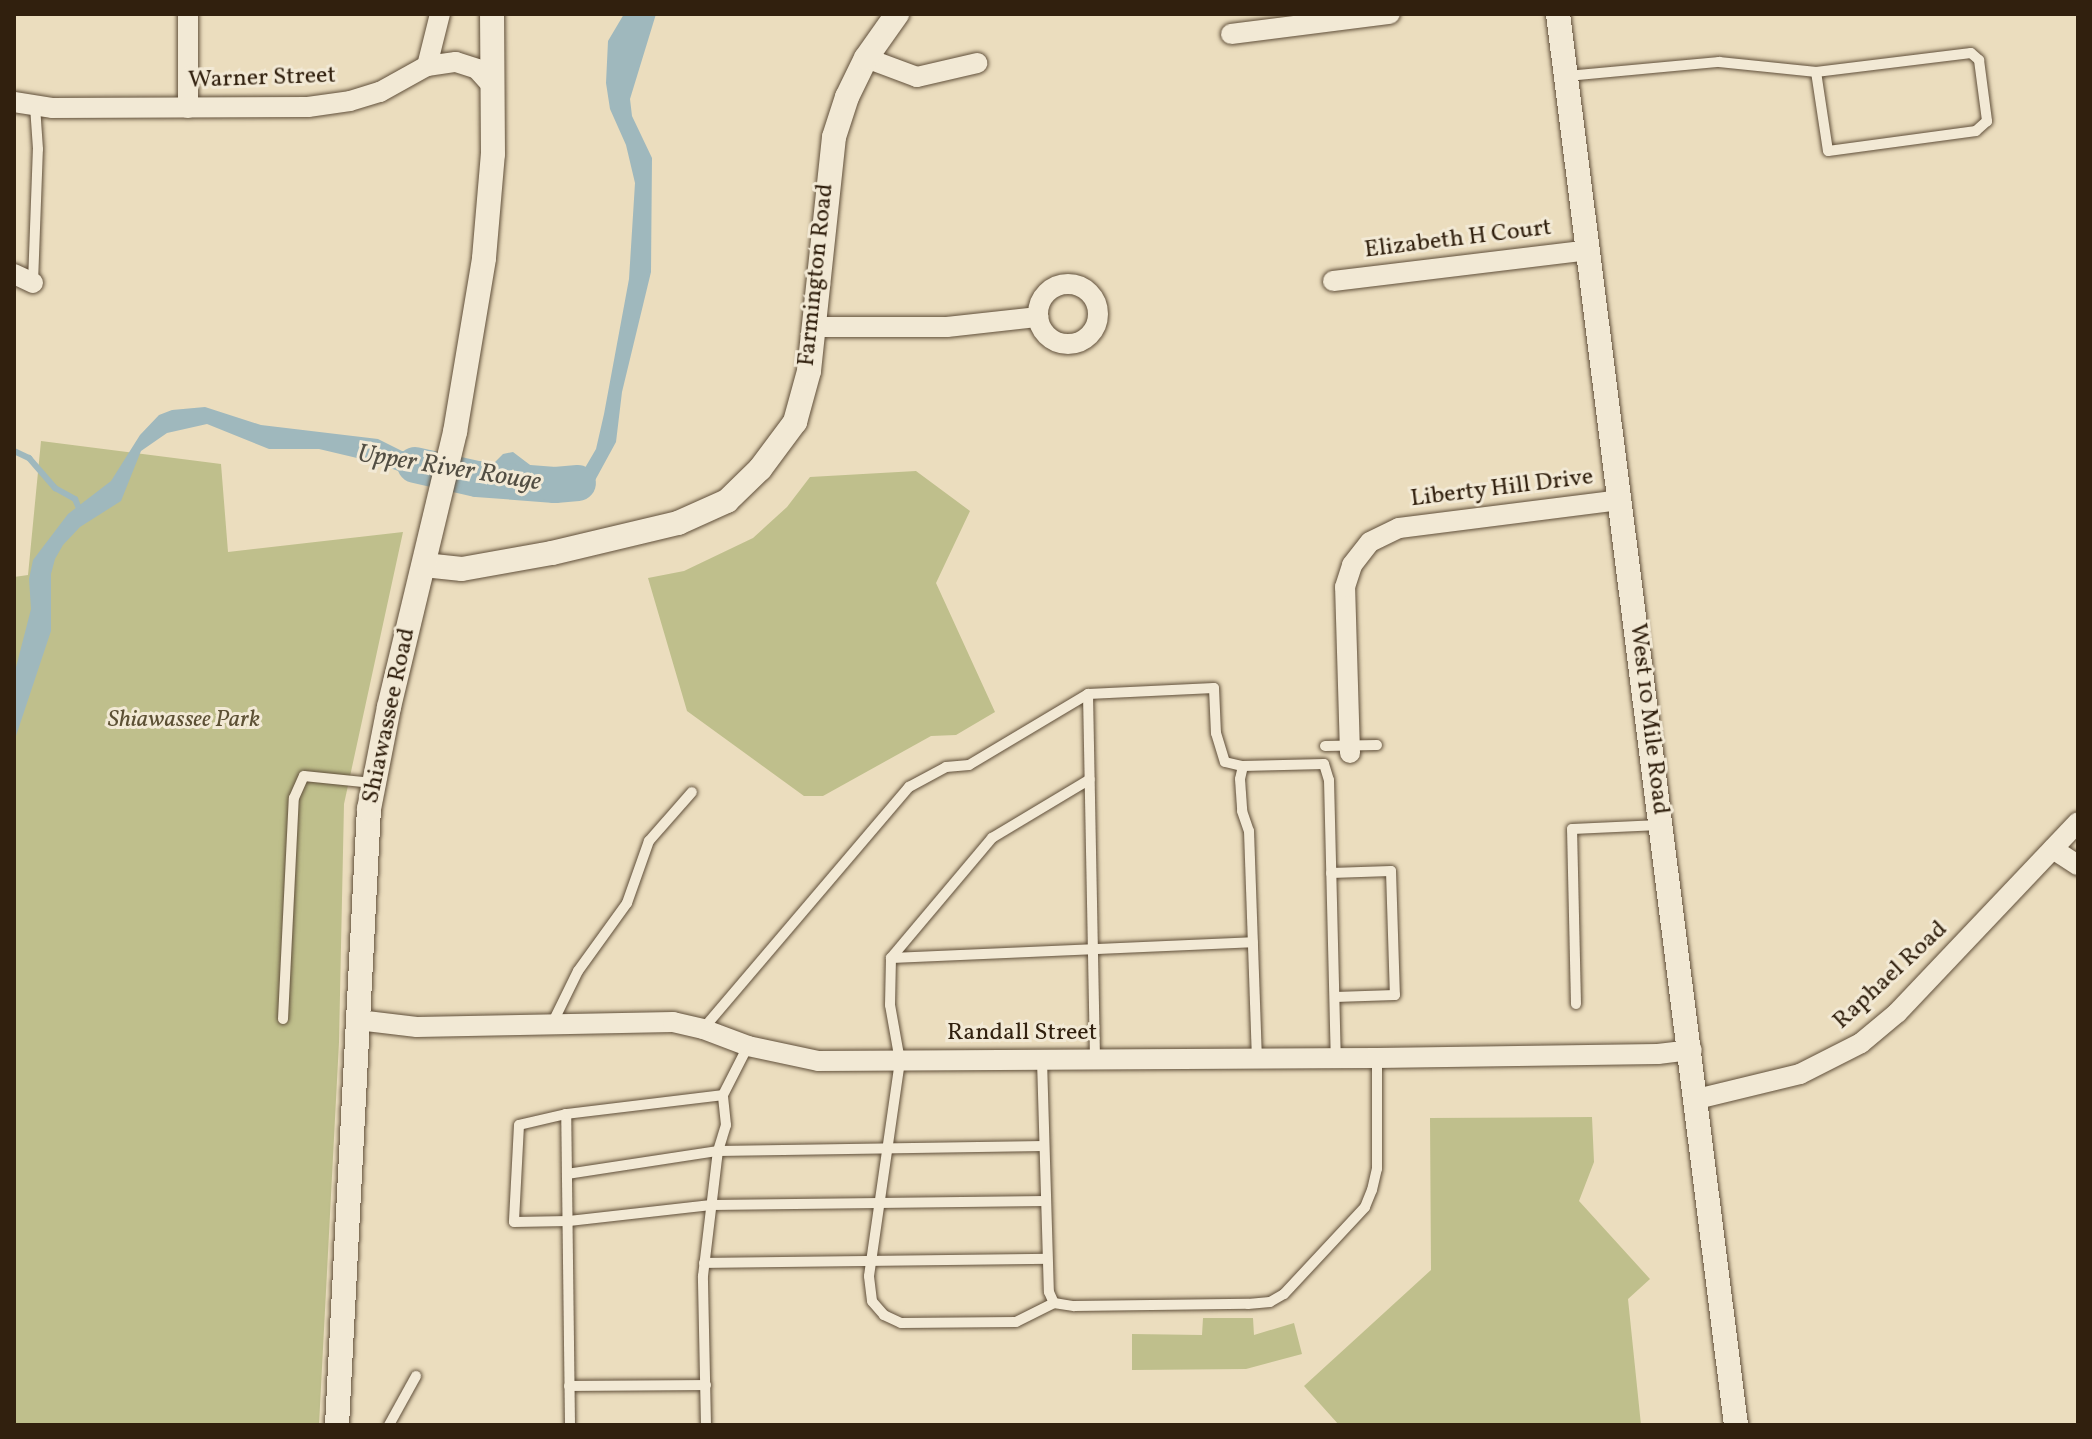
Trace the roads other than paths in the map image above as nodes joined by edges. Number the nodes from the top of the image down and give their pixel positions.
1 (188, 14) edge
2 (440, 14) edge
3 (492, 14) edge
4 (897, 14) edge
5 (1390, 14) edge
6 (1558, 14) edge
7 (1231, 34) dead end
8 (866, 58) junction
9 (977, 63) dead end
10 (427, 66) junction
11 (1816, 72) junction
12 (1567, 76) junction
13 (493, 87) junction
14 (24, 104) edge
15 (188, 108) junction
16 (1589, 250) junction
17 (23, 278) edge
18 (1333, 281) dead end
19 (1038, 317) dead end
20 (816, 327) junction
21 (1621, 500) junction
22 (424, 565) junction
23 (1088, 694) junction
24 (1377, 745) dead end
25 (1325, 746) dead end
26 (1350, 749) junction
27 (1243, 766) junction
28 (1090, 779) junction
29 (373, 783) junction
30 (692, 792) dead end
31 (2078, 822) edge
32 (1662, 825) junction
33 (2053, 849) junction
34 (2078, 865) edge
35 (1331, 873) junction
36 (1253, 942) junction
37 (1093, 949) junction
38 (891, 958) junction
39 (1335, 997) junction
40 (1576, 1004) dead end
41 (283, 1019) dead end
42 (358, 1020) junction
43 (552, 1024) junction
44 (703, 1029) junction
45 (748, 1046) junction
46 (1692, 1050) junction
47 (1336, 1058) junction
48 (1377, 1058) junction
49 (1257, 1059) junction
50 (1042, 1060) junction
51 (1095, 1060) junction
52 (900, 1061) junction
53 (723, 1095) junction
54 (1697, 1099) junction
55 (566, 1114) junction
56 (888, 1146) junction
57 (1044, 1146) junction
58 (718, 1151) junction
59 (567, 1174) junction
60 (1046, 1201) junction
61 (880, 1203) junction
62 (711, 1205) junction
63 (569, 1221) junction
64 (1047, 1259) junction
65 (871, 1262) junction
66 (704, 1263) junction
67 (1054, 1303) junction
68 (416, 1376) dead end
69 (706, 1385) junction
70 (569, 1386) junction
71 (337, 1425) edge
72 (389, 1425) edge
73 (570, 1425) edge
74 (706, 1425) edge
75 (1736, 1425) edge

1 - 15 street
2 - 10 street
3 - 13 street, Shiawassee Road
4 - 8 street, Farmington Road
5 - 7 street
6 - 12 street, West 10 Mile Road
8 - 9 street
8 - 20 street, Farmington Road
10 - 13 street, Warner Street
10 - 15 street, Warner Street
11 - 11 lane
11 - 12 lane
12 - 16 street, West 10 Mile Road
13 - 22 street, Shiawassee Road
14 - 15 street, Warner Street
14 - 17 lane
16 - 18 street, Elizabeth H Court
16 - 21 street, West 10 Mile Road
19 - 20 street
20 - 22 street, Farmington Road
21 - 26 street, Liberty Hill Drive
21 - 32 street, West 10 Mile Road
22 - 29 street, Shiawassee Road
23 - 27 lane
23 - 28 lane
23 - 44 lane
24 - 26 lane
25 - 26 lane
27 - 35 lane
27 - 36 lane
28 - 37 lane
28 - 38 lane
29 - 41 lane
29 - 42 street, Shiawassee Road
30 - 43 lane
31 - 33 street, Raphael Road
32 - 40 lane
32 - 46 street, West 10 Mile Road
33 - 34 street
33 - 54 street, Raphael Road
35 - 39 lane
35 - 39 lane
36 - 37 lane
36 - 49 lane
37 - 38 lane
37 - 51 lane
38 - 52 lane
39 - 47 lane
42 - 43 street, Randall Street
42 - 71 street, Shiawassee Road
43 - 44 street, Randall Street
44 - 45 street, Randall Street
45 - 52 street, Randall Street
45 - 53 lane
46 - 48 street, Randall Street
46 - 54 street, West 10 Mile Road
47 - 48 street, Randall Street
47 - 49 street, Randall Street
48 - 67 lane
49 - 51 street, Randall Street
50 - 51 street, Randall Street
50 - 52 street, Randall Street
50 - 57 lane
52 - 56 lane
53 - 55 lane
53 - 58 lane
54 - 75 street, West 10 Mile Road
55 - 59 lane
55 - 63 lane
56 - 57 lane
56 - 58 lane
56 - 61 lane
57 - 60 lane
58 - 59 lane
58 - 62 lane
59 - 63 lane
60 - 61 lane
60 - 64 lane
61 - 62 lane
61 - 65 lane
62 - 63 lane
62 - 66 lane
63 - 70 lane
64 - 65 lane
64 - 67 lane
65 - 66 lane
65 - 67 lane
66 - 69 lane
68 - 72 lane
69 - 70 lane
69 - 74 lane
70 - 73 lane

